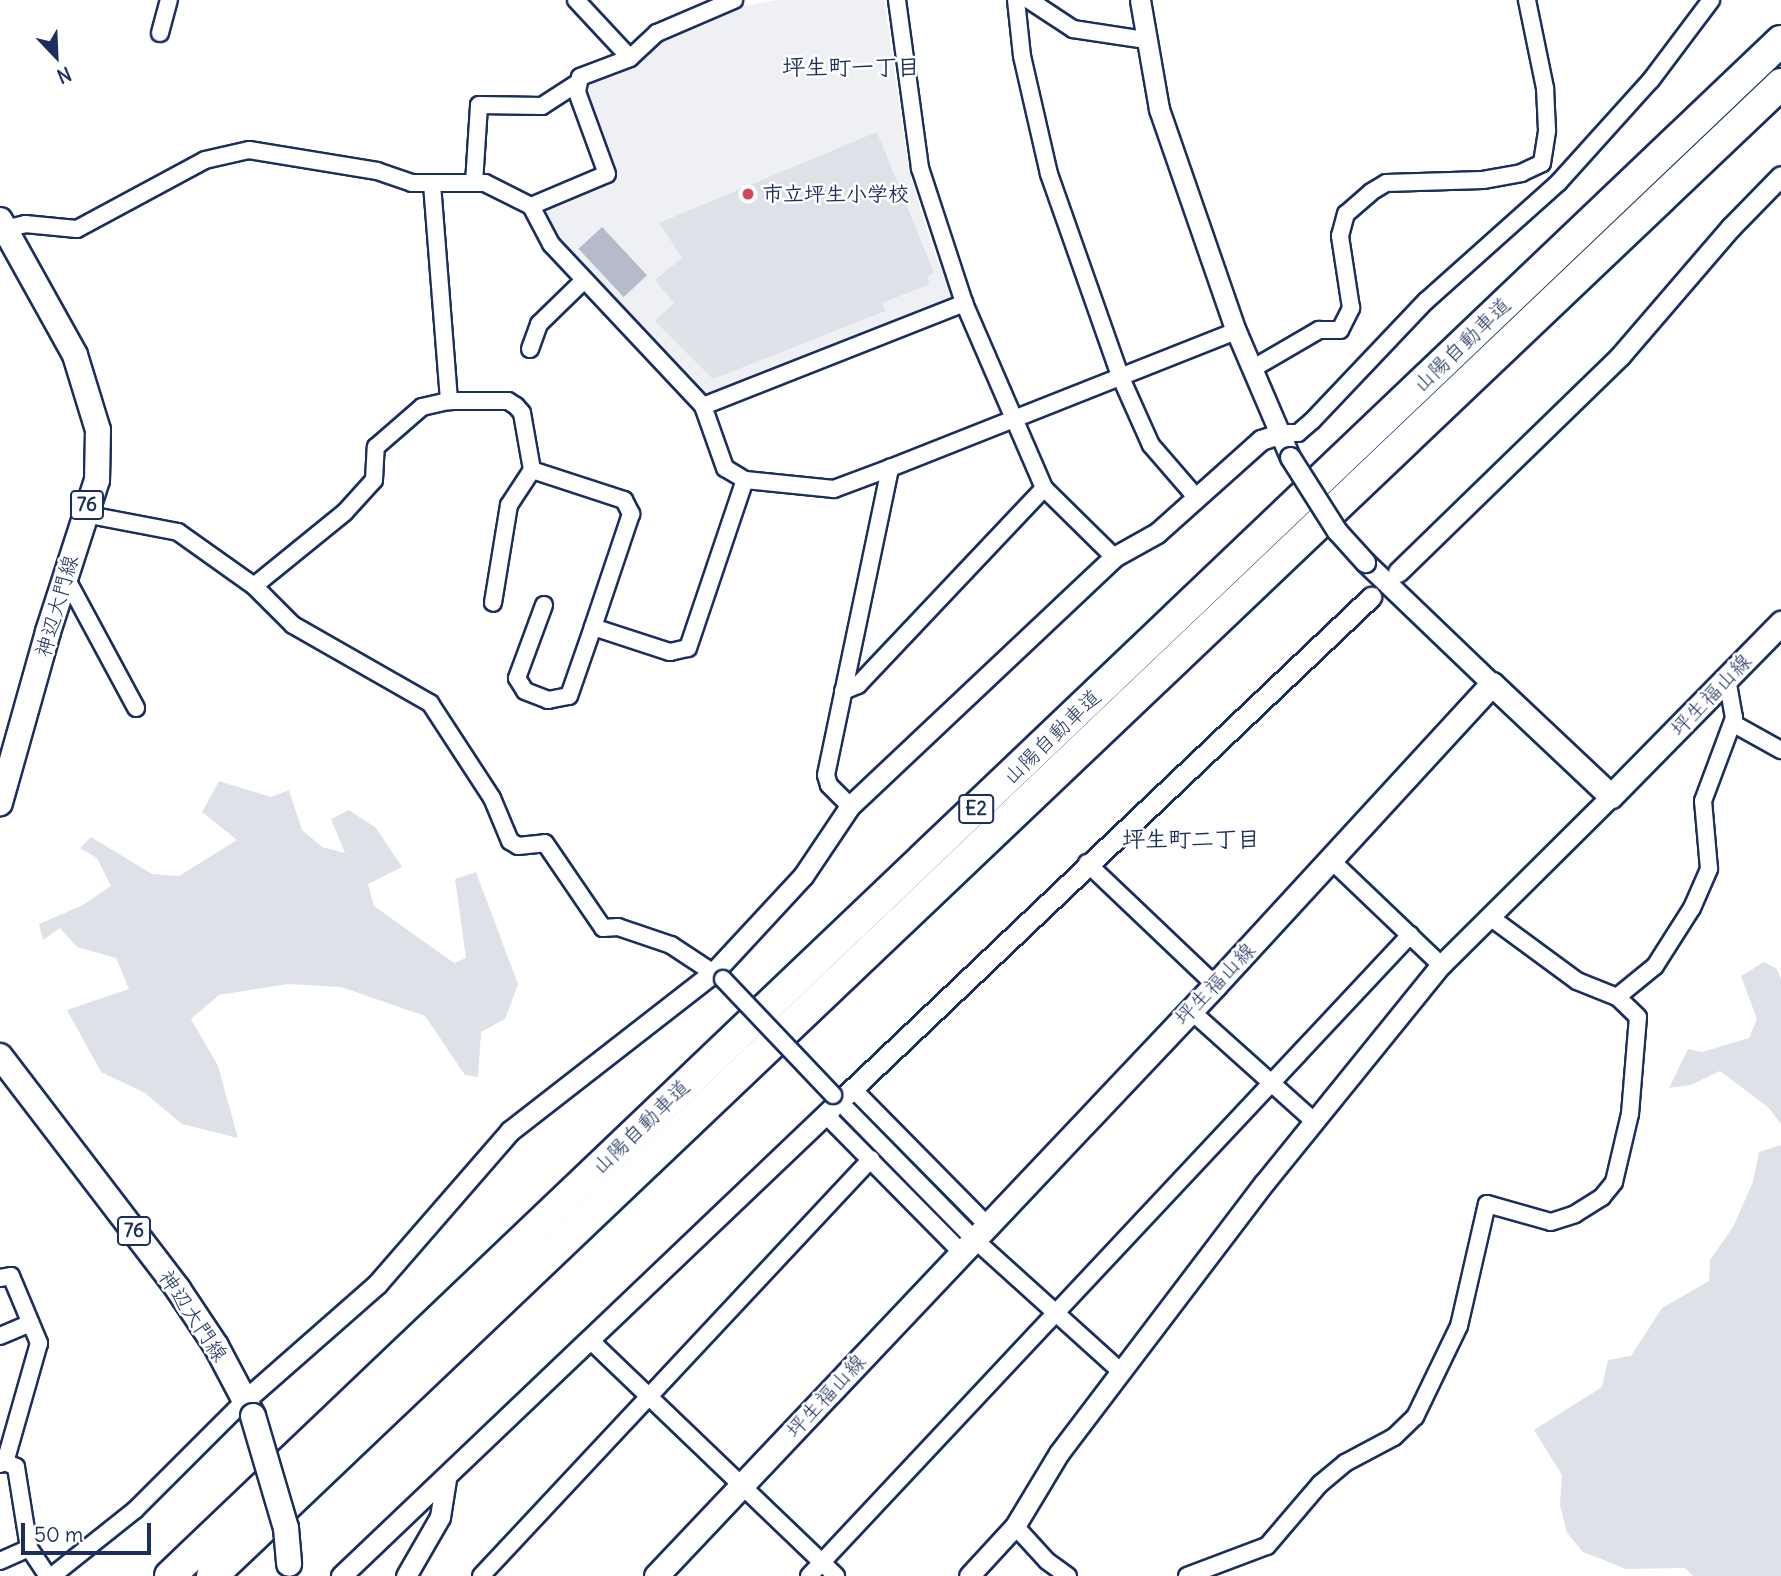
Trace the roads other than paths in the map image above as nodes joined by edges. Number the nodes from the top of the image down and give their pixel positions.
1 (169, 0) edge
2 (576, 0) edge
3 (734, 0) edge
4 (897, 0) edge
5 (1017, 0) edge
6 (1028, 0) edge
7 (1140, 0) edge
8 (1711, 0) edge
9 (1529, 1) edge
10 (160, 33) dead end
11 (1146, 40) junction
12 (1781, 41) edge
13 (630, 58) junction
14 (576, 84) junction
15 (1781, 84) edge
16 (1542, 163) junction
17 (1781, 176) edge
18 (1559, 181) junction
19 (474, 183) junction
20 (432, 184) junction
21 (531, 206) junction
22 (2, 226) edge
23 (583, 281) junction
24 (964, 303) junction
25 (1236, 331) junction
26 (530, 349) dead end
27 (1252, 369) junction
28 (1121, 378) junction
29 (449, 401) junction
30 (703, 406) junction
31 (1013, 421) junction
32 (1280, 433) junction
33 (890, 468) junction
34 (532, 470) junction
35 (744, 480) junction
36 (1044, 488) junction
37 (1196, 497) junction
38 (84, 514) junction
39 (1114, 557) junction
40 (1398, 572) dead end
41 (65, 576) junction
42 (254, 586) junction
43 (1371, 597) dead end
44 (493, 603) dead end
45 (544, 605) dead end
46 (1781, 623) edge
47 (593, 627) junction
48 (1727, 679) junction
49 (1492, 684) junction
50 (843, 691) junction
51 (136, 708) dead end
52 (1734, 718) junction
53 (1781, 750) edge
54 (1611, 796) junction
55 (0, 803) edge
56 (850, 806) junction
57 (1331, 860) junction
58 (1087, 863) junction
59 (1490, 917) junction
60 (1410, 935) junction
61 (1441, 965) junction
62 (718, 976) junction
63 (1215, 985) junction
64 (1617, 997) junction
65 (1190, 1010) junction
66 (0, 1056) edge
67 (1269, 1081) junction
68 (838, 1101) junction
69 (1314, 1122) junction
70 (871, 1159) junction
71 (974, 1239) junction
72 (0, 1278) edge
73 (1055, 1312) junction
74 (30, 1322) junction
75 (0, 1336) edge
76 (590, 1340) junction
77 (1120, 1371) junction
78 (650, 1395) junction
79 (249, 1408) junction
80 (2, 1464) edge
81 (446, 1478) junction
82 (743, 1485) junction
83 (401, 1520) junction
84 (1015, 1527) junction
85 (425, 1544) junction
86 (29, 1548) junction
87 (0, 1561) edge
88 (821, 1562) junction
89 (289, 1570) edge
90 (411, 1574) edge
91 (50, 1576) edge
92 (170, 1576) edge
93 (212, 1576) edge
94 (341, 1576) edge
95 (481, 1576) edge
96 (656, 1576) edge
97 (809, 1576) edge
98 (836, 1576) edge
99 (969, 1576) edge
100 (1068, 1576) edge
101 (1187, 1576) edge

1 - 10 street
2 - 13 street
3 - 13 street
4 - 24 street
5 - 28 street
6 - 11 street
7 - 11 street
8 - 18 street
9 - 16 street
11 - 25 street
12 - 92 highway, 山陽自動車道 / E2
13 - 14 street
14 - 19 street
14 - 21 street
15 - 93 highway, 山陽自動車道 / E2
16 - 18 street
16 - 27 street
17 - 40 street
18 - 32 street
19 - 20 street
19 - 21 street
20 - 22 street
20 - 29 street
21 - 23 street
22 - 38 main road, 神辺大門線 / 76
23 - 26 street
23 - 30 street
24 - 30 street
24 - 31 street
25 - 27 street
25 - 28 street
27 - 32 street
28 - 31 street
28 - 37 street
29 - 34 street
29 - 42 street
30 - 35 street
31 - 33 street
31 - 36 street
32 - 37 street
32 - 49 street, bridge
33 - 35 street
33 - 50 street
34 - 44 street
34 - 47 street
35 - 47 street
36 - 39 street
36 - 50 street
37 - 39 street
38 - 41 main road, 神辺大門線 / 76
38 - 42 street
39 - 56 street
41 - 51 street
41 - 55 main road, 神辺大門線 / 76
42 - 62 street
43 - 58 street
45 - 47 street
46 - 48 main road, 坪生福山線
48 - 52 street
48 - 54 main road, 坪生福山線
49 - 54 main road
49 - 57 main road, 坪生福山線
50 - 56 street
52 - 53 street
52 - 64 street
54 - 59 street
56 - 62 street
57 - 60 street
57 - 63 main road, 坪生福山線
58 - 63 street
58 - 68 street
59 - 61 street
59 - 64 street
60 - 61 street
60 - 67 street
61 - 69 street
62 - 68 street, bridge
62 - 79 street
63 - 65 main road, 坪生福山線
64 - 101 street
65 - 67 street
65 - 71 main road, 坪生福山線
66 - 79 main road, 神辺大門線 / 76
67 - 69 street
67 - 73 street
68 - 70 street
68 - 71 street
68 - 76 street
69 - 77 street
70 - 71 street
70 - 78 street
71 - 73 street
71 - 82 main road, 坪生福山線
72 - 74 street
73 - 77 street
73 - 88 street
74 - 75 street
74 - 80 street
76 - 78 street
76 - 81 street
77 - 84 street
78 - 82 street
78 - 95 street
79 - 89 main road, 神辺大門線 / 76, bridge
79 - 91 street
80 - 86 street
81 - 83 street
81 - 85 street
82 - 88 street
82 - 96 main road, 坪生福山線
83 - 85 street
83 - 94 street
84 - 99 street
84 - 100 street
85 - 90 street
86 - 87 street
86 - 91 street
88 - 97 street
88 - 98 street

